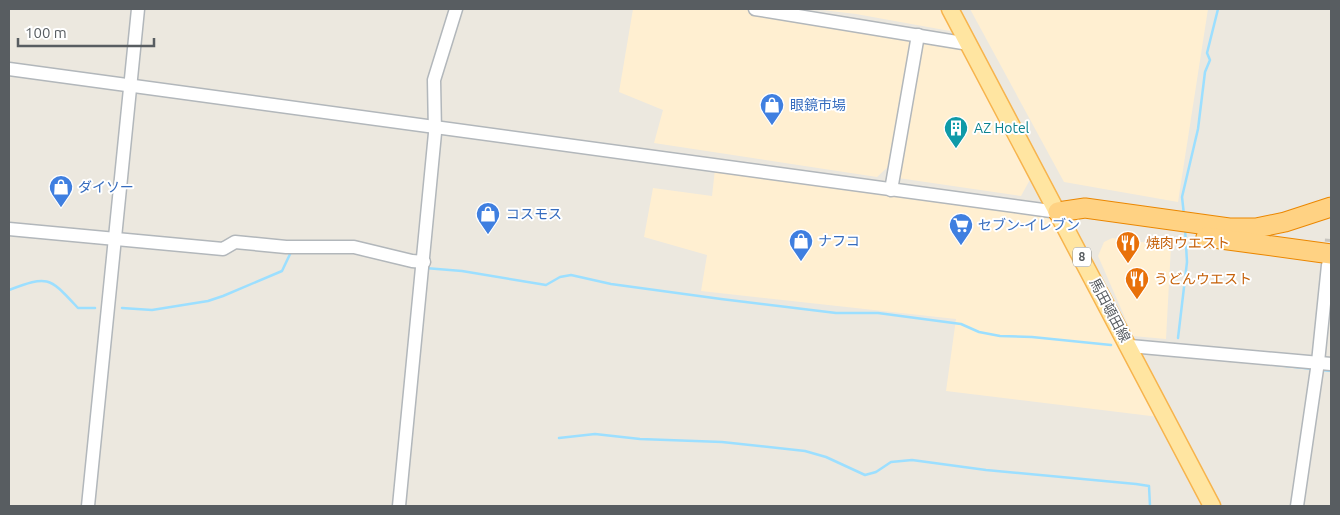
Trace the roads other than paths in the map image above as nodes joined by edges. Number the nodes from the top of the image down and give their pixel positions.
1 (138, 9) edge
2 (456, 9) edge
3 (755, 9) edge
4 (950, 9) edge
5 (918, 35) junction
6 (968, 44) junction
7 (9, 69) edge
8 (130, 86) junction
9 (435, 128) junction
10 (891, 190) junction
11 (1331, 206) edge
12 (1058, 212) junction
13 (9, 229) edge
14 (114, 240) junction
15 (1330, 260) edge
16 (423, 266) junction
17 (1130, 346) junction
18 (1325, 363) edge
19 (88, 506) edge
20 (399, 506) edge
21 (1212, 506) edge
22 (1297, 506) edge

1 - 8 street
2 - 9 street
3 - 5 street
4 - 6 main road, 馬田頓田線 / 8
5 - 6 street
5 - 10 street
6 - 12 main road, 馬田頓田線 / 8
7 - 8 street
8 - 9 street
8 - 14 street
9 - 10 street
9 - 16 street
10 - 12 street
11 - 12 highway
12 - 15 highway
12 - 17 main road, 馬田頓田線 / 8
13 - 14 street
14 - 16 street
14 - 19 street
15 - 18 street
16 - 20 street
17 - 18 street
17 - 21 main road, 馬田頓田線 / 8
18 - 22 street

